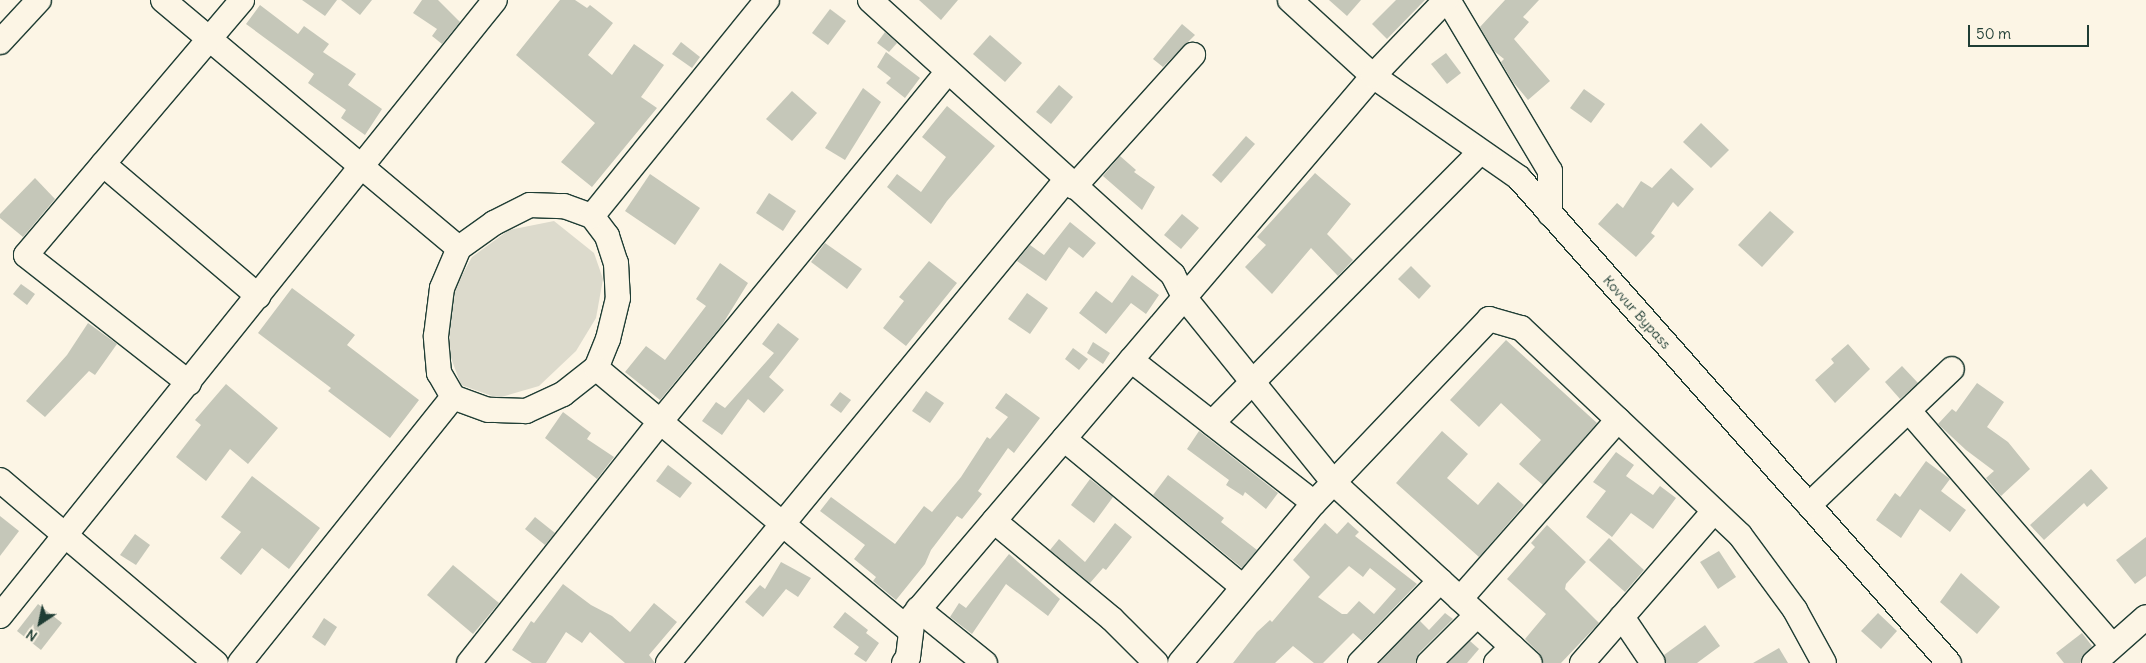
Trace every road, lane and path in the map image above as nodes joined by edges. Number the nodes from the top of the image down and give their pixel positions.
1 (39, 0) edge
2 (163, 0) edge
3 (242, 0) edge
4 (495, 0) edge
5 (766, 0) edge
6 (870, 0) edge
7 (1290, 0) edge
8 (1447, 0) edge
9 (211, 38) junction
10 (0, 42) edge
11 (1193, 55) dead end
12 (948, 71) junction
13 (1373, 76) junction
14 (1480, 152) junction
15 (103, 164) junction
16 (362, 167) junction
17 (1070, 184) junction
18 (1550, 214) junction
19 (592, 216) junction
20 (460, 248) junction
21 (258, 296) junction
22 (1184, 297) junction
23 (1131, 360) junction
24 (596, 368) junction
25 (1952, 369) dead end
26 (1253, 382) junction
27 (189, 383) junction
28 (454, 397) junction
29 (1909, 411) junction
30 (1618, 420) junction
31 (660, 422) junction
32 (1212, 423) junction
33 (1064, 438) junction
34 (0, 480) edge
35 (1334, 483) junction
36 (1314, 503) junction
37 (1809, 505) junction
38 (1714, 511) junction
39 (994, 520) junction
40 (783, 524) junction
41 (67, 536) junction
42 (1440, 581) junction
43 (1243, 587) junction
44 (1460, 599) junction
45 (1477, 615) junction
46 (0, 616) edge
47 (1622, 617) junction
48 (2146, 617) edge
49 (915, 620) junction
50 (2112, 645) junction
51 (1504, 655) edge
52 (216, 663) edge
53 (240, 663) edge
54 (468, 663) edge
55 (668, 663) edge
56 (904, 663) edge
57 (985, 663) edge
58 (1156, 663) edge
59 (1180, 663) edge
60 (1360, 663) edge
61 (1429, 663) edge
62 (1530, 663) edge
63 (1582, 663) edge
64 (1653, 663) edge
65 (1824, 663) edge
66 (1949, 663) edge
67 (2094, 663) edge

1 - 10 street
2 - 9 street
3 - 9 street
4 - 16 street
5 - 19 street
6 - 12 street
7 - 13 street, Kovvur Bypass
8 - 13 street
8 - 18 street
9 - 15 street
9 - 16 street
11 - 17 street
12 - 17 street
12 - 31 street
13 - 14 street, Kovvur Bypass
13 - 22 street
14 - 18 street, Kovvur Bypass
14 - 26 street
15 - 21 street
15 - 27 street
16 - 20 street
16 - 21 street
17 - 22 street
17 - 40 street
18 - 37 street, Kovvur Bypass
19 - 20 street
19 - 24 street
20 - 28 street
21 - 27 street
22 - 23 street
22 - 26 street
23 - 32 street
23 - 33 street
24 - 28 street
24 - 31 street
25 - 29 street
26 - 32 street
26 - 35 street
27 - 41 street
28 - 53 street
29 - 37 street
29 - 50 street
30 - 35 street
30 - 38 street
30 - 44 street
31 - 40 street
31 - 54 street
32 - 36 street
33 - 39 street
33 - 43 street
34 - 41 street
35 - 36 street
35 - 42 street
36 - 43 street
37 - 66 street, Kovvur Bypass
38 - 47 street
38 - 65 street
39 - 49 street
39 - 58 street
40 - 49 street
40 - 55 street
41 - 46 street
41 - 52 street
42 - 44 street
42 - 60 street
43 - 59 street
44 - 45 street
45 - 51 street
45 - 61 street
47 - 63 street
47 - 64 street
48 - 50 street
49 - 56 street
49 - 57 street
50 - 67 street
51 - 62 street

